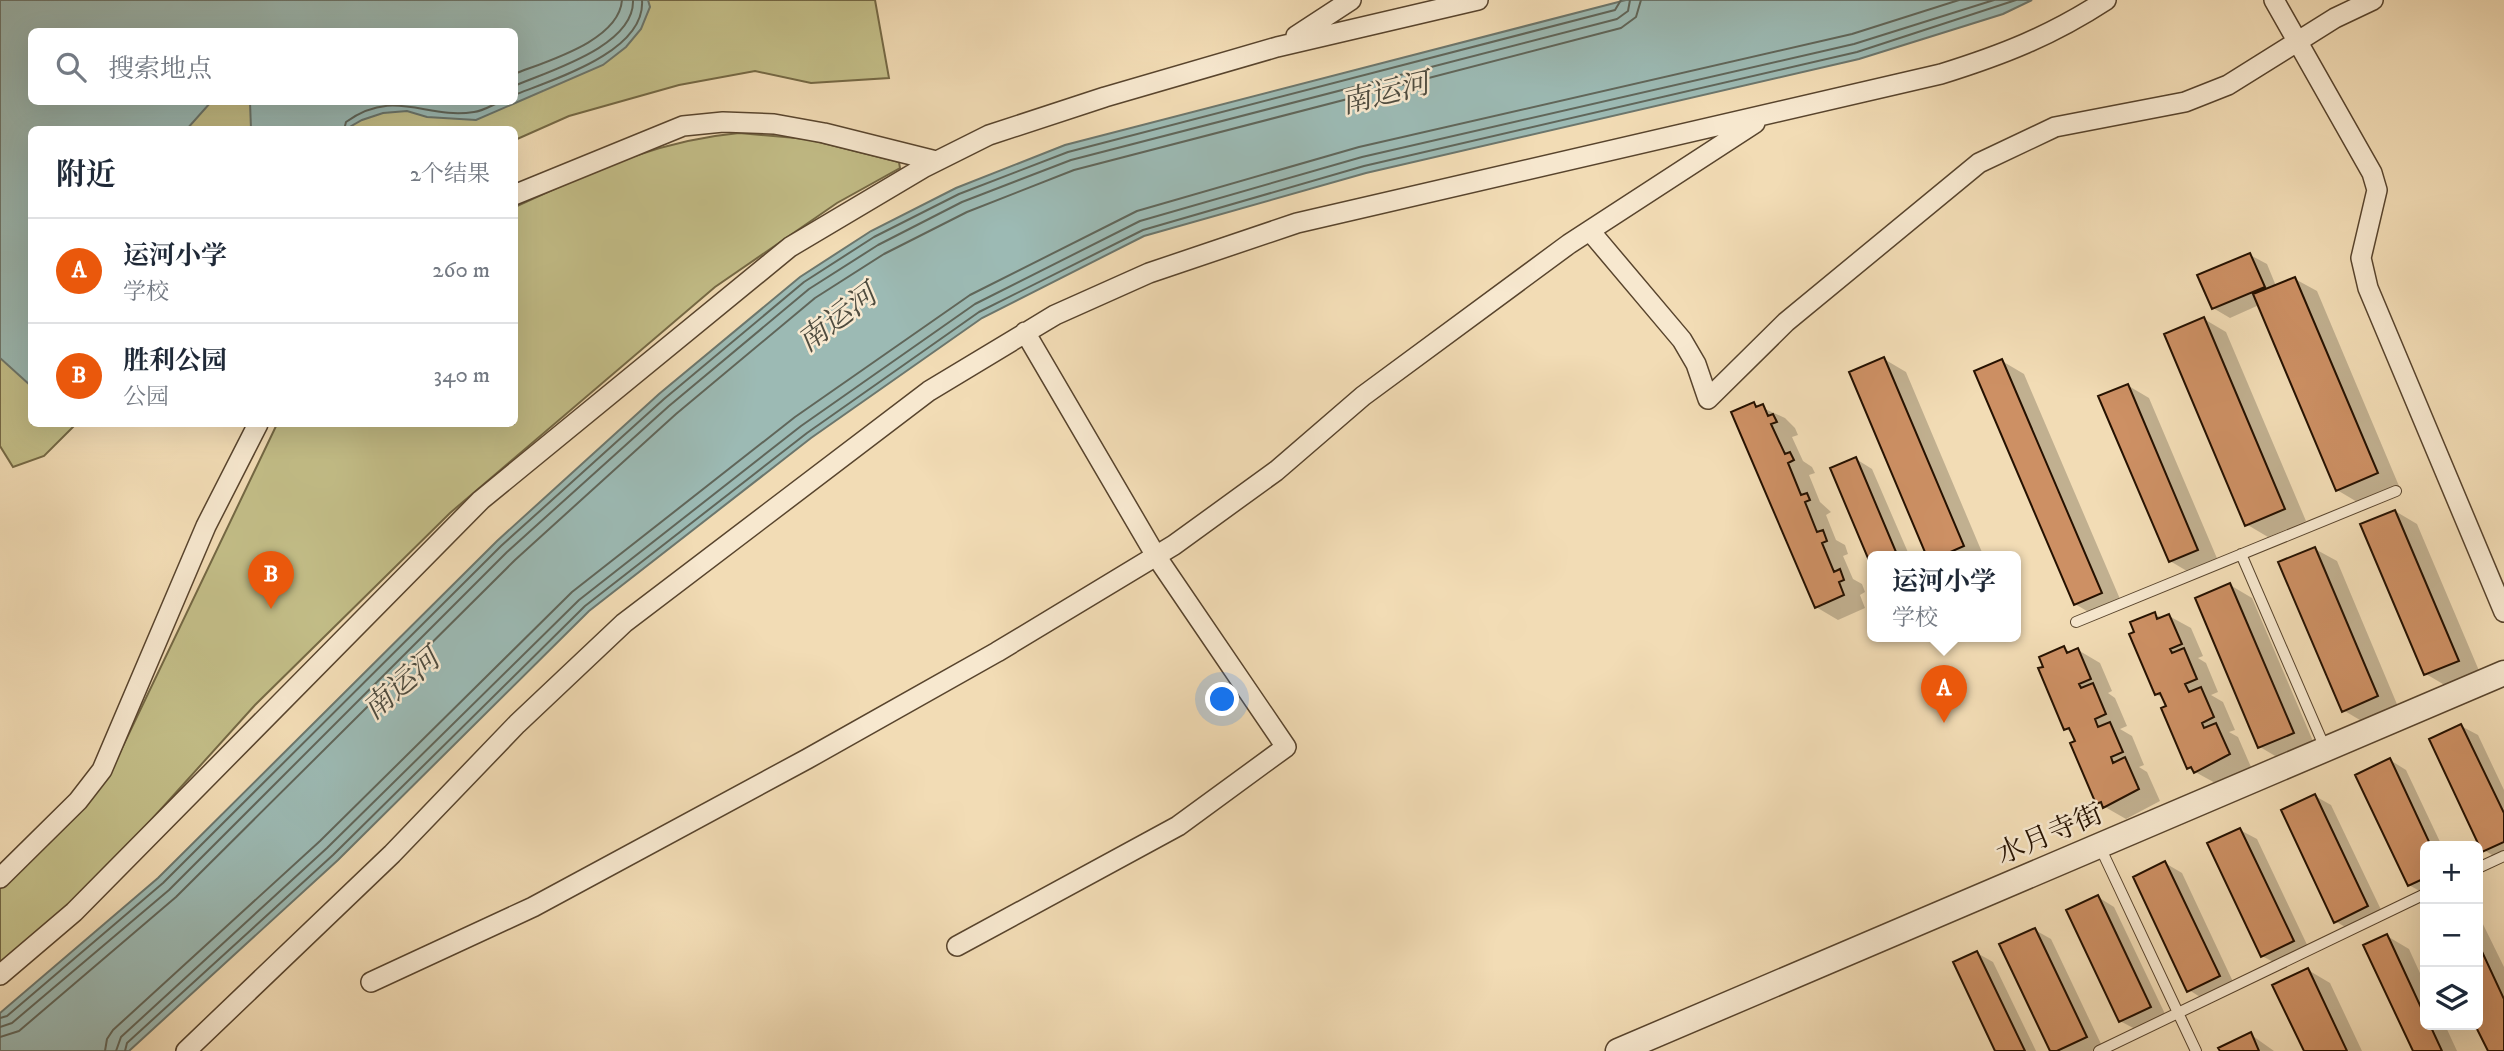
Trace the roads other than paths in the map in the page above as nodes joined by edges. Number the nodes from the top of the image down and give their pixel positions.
1 (1350, 0) edge
2 (1478, 0) edge
3 (2106, 0) edge
4 (2274, 0) edge
5 (2373, 0) edge
6 (2298, 41) junction
7 (1277, 47) junction
8 (1767, 115) junction
9 (936, 162) junction
10 (518, 193) edge
11 (1590, 230) junction
12 (1025, 332) junction
13 (256, 427) edge
14 (2396, 491) dead end
15 (2241, 554) junction
16 (1156, 556) junction
17 (2504, 612) edge
18 (2076, 622) dead end
19 (2504, 673) edge
20 (2325, 748) junction
21 (2099, 844) junction
22 (2504, 856) edge
23 (2483, 866) edge
24 (0, 878) edge
25 (2420, 896) edge
26 (957, 946) dead end
27 (0, 975) edge
28 (371, 982) dead end
29 (2178, 1013) junction
30 (186, 1051) edge
31 (1618, 1051) edge
32 (2099, 1051) edge
33 (2196, 1051) edge

1 - 7 street
2 - 7 street
3 - 8 street
4 - 6 street
5 - 6 street
6 - 11 street
6 - 17 street
7 - 9 street
8 - 11 street
8 - 12 street
9 - 10 street
9 - 27 street
11 - 16 street
12 - 16 street
12 - 30 street
13 - 24 street
14 - 15 lane
15 - 18 lane
15 - 20 lane
16 - 26 street
16 - 28 street
19 - 20 street, 水月寺街
20 - 21 street, 水月寺街
21 - 29 lane
21 - 31 street, 水月寺街
22 - 23 lane
25 - 29 lane
29 - 32 lane
29 - 33 lane

